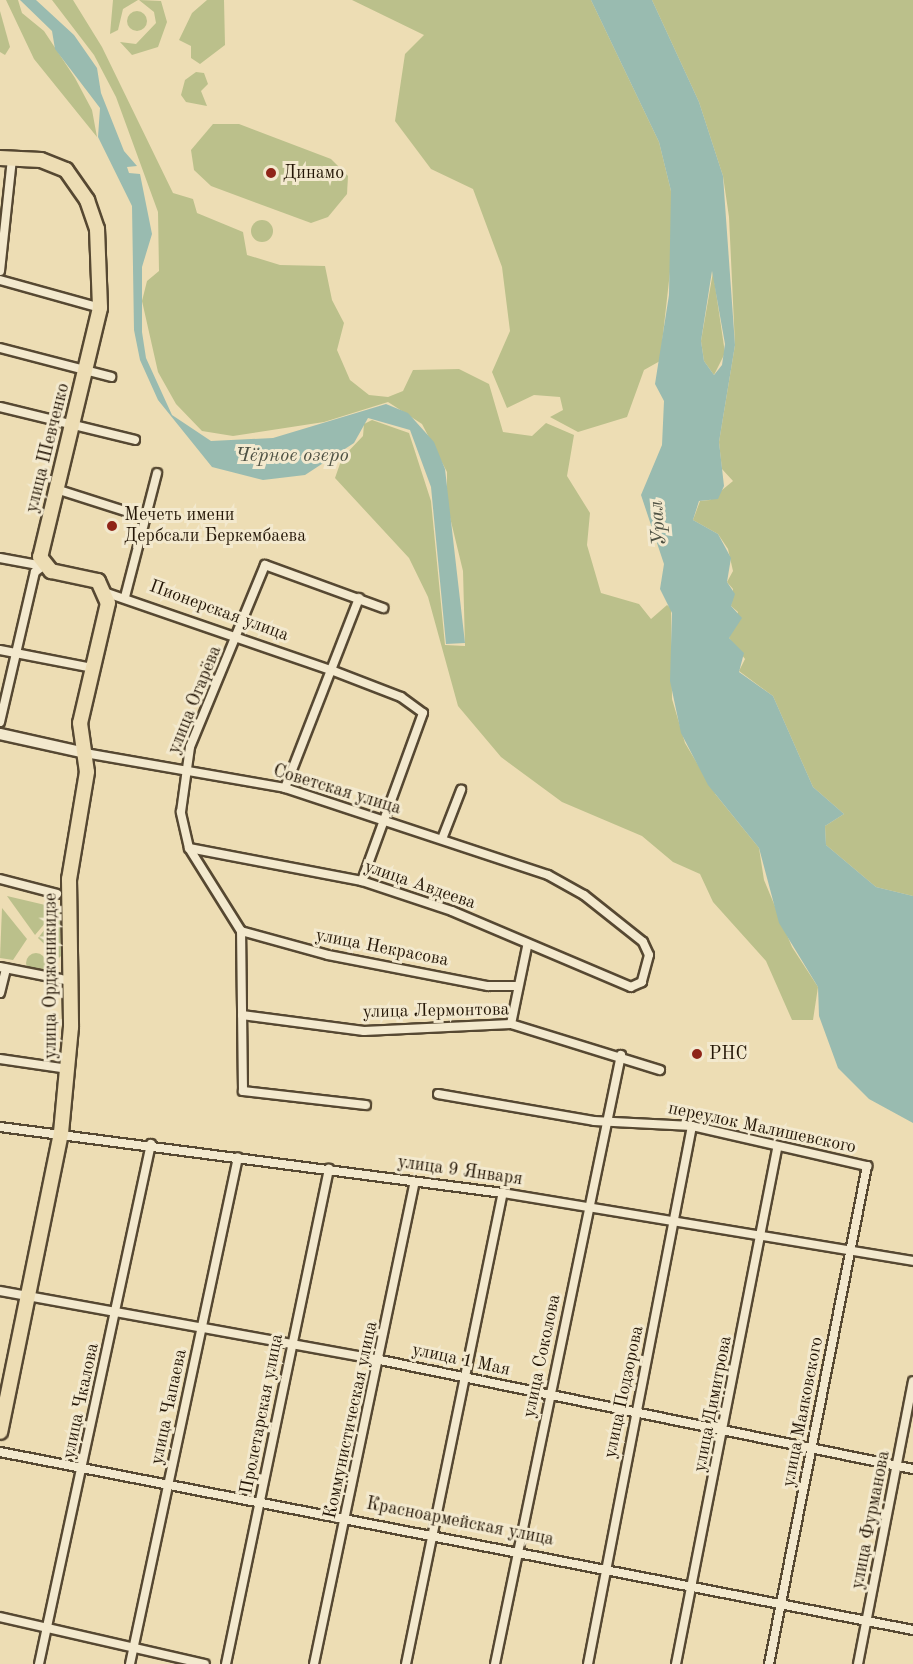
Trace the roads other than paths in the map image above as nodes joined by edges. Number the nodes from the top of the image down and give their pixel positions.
1 (6, 158) edge
2 (0, 271) edge
3 (0, 280) edge
4 (100, 308) junction
5 (0, 348) edge
6 (85, 371) junction
7 (111, 377) dead end
8 (0, 407) edge
9 (72, 423) junction
10 (135, 440) dead end
11 (157, 474) dead end
12 (56, 489) junction
13 (144, 517) junction
14 (0, 558) edge
15 (43, 566) junction
16 (107, 593) junction
17 (125, 597) junction
18 (359, 598) junction
19 (383, 608) dead end
20 (239, 638) junction
21 (0, 650) edge
22 (17, 654) junction
23 (93, 668) junction
24 (331, 670) junction
25 (0, 722) edge
26 (0, 734) edge
27 (85, 753) junction
28 (185, 769) junction
29 (285, 788) junction
30 (461, 790) dead end
31 (385, 822) junction
32 (442, 839) junction
33 (189, 848) junction
34 (0, 879) edge
35 (362, 881) junction
36 (57, 894) dead end
37 (242, 930) junction
38 (527, 947) junction
39 (3, 968) edge
40 (70, 981) junction
41 (518, 986) junction
42 (631, 987) joint
43 (0, 993) edge
44 (242, 1015) junction
45 (511, 1024) junction
46 (621, 1055) junction
47 (0, 1059) edge
48 (68, 1069) junction
49 (660, 1070) dead end
50 (438, 1095) dead end
51 (366, 1105) dead end
52 (607, 1117) junction
53 (692, 1126) junction
54 (0, 1127) edge
55 (61, 1133) junction
56 (151, 1144) junction
57 (777, 1149) junction
58 (238, 1157) junction
59 (867, 1166) joint
60 (329, 1169) junction
61 (416, 1182) junction
62 (503, 1193) junction
63 (591, 1206) junction
64 (677, 1220) junction
65 (762, 1235) junction
66 (850, 1250) junction
67 (913, 1261) edge
68 (0, 1291) edge
69 (31, 1297) junction
70 (116, 1313) junction
71 (203, 1328) junction
72 (293, 1345) junction
73 (380, 1360) junction
74 (466, 1378) junction
75 (913, 1381) edge
76 (550, 1396) junction
77 (635, 1412) junction
78 (725, 1431) junction
79 (0, 1432) edge
80 (813, 1449) junction
81 (0, 1452) edge
82 (85, 1466) junction
83 (899, 1467) junction
84 (913, 1469) edge
85 (170, 1483) junction
86 (262, 1500) junction
87 (348, 1518) junction
88 (432, 1534) junction
89 (519, 1550) junction
90 (607, 1567) junction
91 (693, 1586) junction
92 (782, 1603) junction
93 (0, 1617) edge
94 (867, 1621) junction
95 (48, 1627) junction
96 (913, 1630) edge
97 (134, 1647) junction
98 (39, 1664) edge
99 (130, 1664) edge
100 (205, 1664) edge
101 (226, 1664) edge
102 (314, 1664) edge
103 (406, 1664) edge
104 (495, 1664) edge
105 (588, 1664) edge
106 (676, 1664) edge
107 (769, 1664) edge
108 (858, 1664) edge

1 - 2 street
1 - 4 main road, улица Шевченко
3 - 4 street
4 - 6 main road, улица Шевченко
5 - 6 street
6 - 7 street
6 - 9 main road, улица Шевченко
8 - 9 street
9 - 10 street
9 - 12 main road, улица Шевченко
11 - 13 street
12 - 13 street
12 - 15 main road, улица Шевченко
13 - 17 street
14 - 15 street, Пионерская улица
15 - 16 main road, Пионерская улица
15 - 22 street, улица Шевченко
16 - 17 street, Пионерская улица
16 - 23 main road, улица Орджоникидзе
17 - 20 street, Пионерская улица
18 - 19 street
18 - 20 street, улица Огарёва
18 - 24 street
20 - 24 street, Пионерская улица
20 - 28 street, улица Огарёва
21 - 22 street
22 - 23 street
22 - 25 street, улица Шевченко
23 - 27 main road, улица Орджоникидзе
24 - 29 street
24 - 31 street, Пионерская улица
26 - 27 street, Советская улица
27 - 28 street, Советская улица
27 - 40 main road, улица Орджоникидзе
28 - 29 street, Советская улица
28 - 33 street, улица Огарёва
29 - 31 street, Советская улица
30 - 32 street
31 - 32 street, Советская улица
31 - 35 street
32 - 42 street, Советская улица
33 - 35 street, улица Авдеева
33 - 37 street, улица Огарёва
34 - 36 street
35 - 38 street, улица Авдеева
37 - 41 street, улица Некрасова
37 - 44 street
38 - 41 street
38 - 42 street, улица Авдеева
39 - 40 street
39 - 43 street
40 - 48 main road, улица Орджоникидзе
41 - 45 street
44 - 45 street, улица Лермонтова
44 - 51 street
45 - 46 street, улица Лермонтова
46 - 49 street, улица Лермонтова
46 - 52 street, улица Соколова
47 - 48 street
48 - 55 main road, улица Орджоникидзе
50 - 52 street, переулок Малишевского
52 - 53 street, переулок Малишевского
52 - 63 street, улица Соколова
53 - 57 street, переулок Малишевского
53 - 64 street, улица Подзорова
54 - 55 street, улица 9 Января
55 - 56 street, улица 9 Января
55 - 69 main road, улица Орджоникидзе
56 - 58 street, улица 9 Января
56 - 70 street, улица Чкалова
57 - 59 street, переулок Малишевского
57 - 65 street, улица Димитрова
58 - 60 street, улица 9 Января
58 - 71 street, улица Чапаева
59 - 66 street, улица Маяковского
60 - 61 street, улица 9 Января
60 - 72 street, Пролетарская улица
61 - 62 street, улица 9 Января
61 - 73 street, Коммунистическая улица
62 - 63 street, улица 9 Января
62 - 74 street
63 - 64 street, улица 9 Января
63 - 76 street, улица Соколова
64 - 65 street, улица 9 Января
64 - 77 street, улица Подзорова
65 - 66 street, улица 9 Января
65 - 78 street, улица Димитрова
66 - 67 street, улица 9 Января
66 - 80 street, улица Маяковского
68 - 69 street, улица 1 Мая
69 - 70 street, улица 1 Мая
69 - 79 main road, улица Орджоникидзе
70 - 71 street, улица 1 Мая
70 - 82 street, улица Чкалова
71 - 72 street, улица 1 Мая
71 - 85 street, улица Чапаева
72 - 73 street, улица 1 Мая
72 - 86 street, Пролетарская улица
73 - 74 street, улица 1 Мая
73 - 87 street, Коммунистическая улица
74 - 76 street, улица 1 Мая
74 - 88 street
75 - 83 street, улица Фурманова
76 - 77 street, улица 1 Мая
76 - 89 street, улица Соколова
77 - 78 street, улица 1 Мая
77 - 90 street, улица Подзорова
78 - 80 street, улица 1 Мая
78 - 91 street, улица Димитрова
80 - 83 street, улица 1 Мая
80 - 92 street, улица Маяковского
81 - 82 street, Красноармейская улица
82 - 85 street, Красноармейская улица
82 - 95 street, улица Чкалова
83 - 84 street, улица 1 Мая
83 - 94 street, улица Фурманова
85 - 86 street, Красноармейская улица
85 - 97 street, улица Чапаева
86 - 87 street, Красноармейская улица
86 - 101 street, Пролетарская улица
87 - 88 street, Красноармейская улица
87 - 102 street, Коммунистическая улица
88 - 89 street, Красноармейская улица
88 - 103 street
89 - 90 street, Красноармейская улица
89 - 104 street, улица Соколова
90 - 91 street, Красноармейская улица
90 - 105 street, улица Подзорова
91 - 92 street, Красноармейская улица
91 - 106 street, улица Димитрова
92 - 94 street, Красноармейская улица
92 - 107 street, улица Маяковского
93 - 95 street
94 - 96 street, Красноармейская улица
94 - 108 street, улица Фурманова
95 - 97 street
95 - 98 street, улица Чкалова
97 - 99 street, улица Чапаева
97 - 100 street

